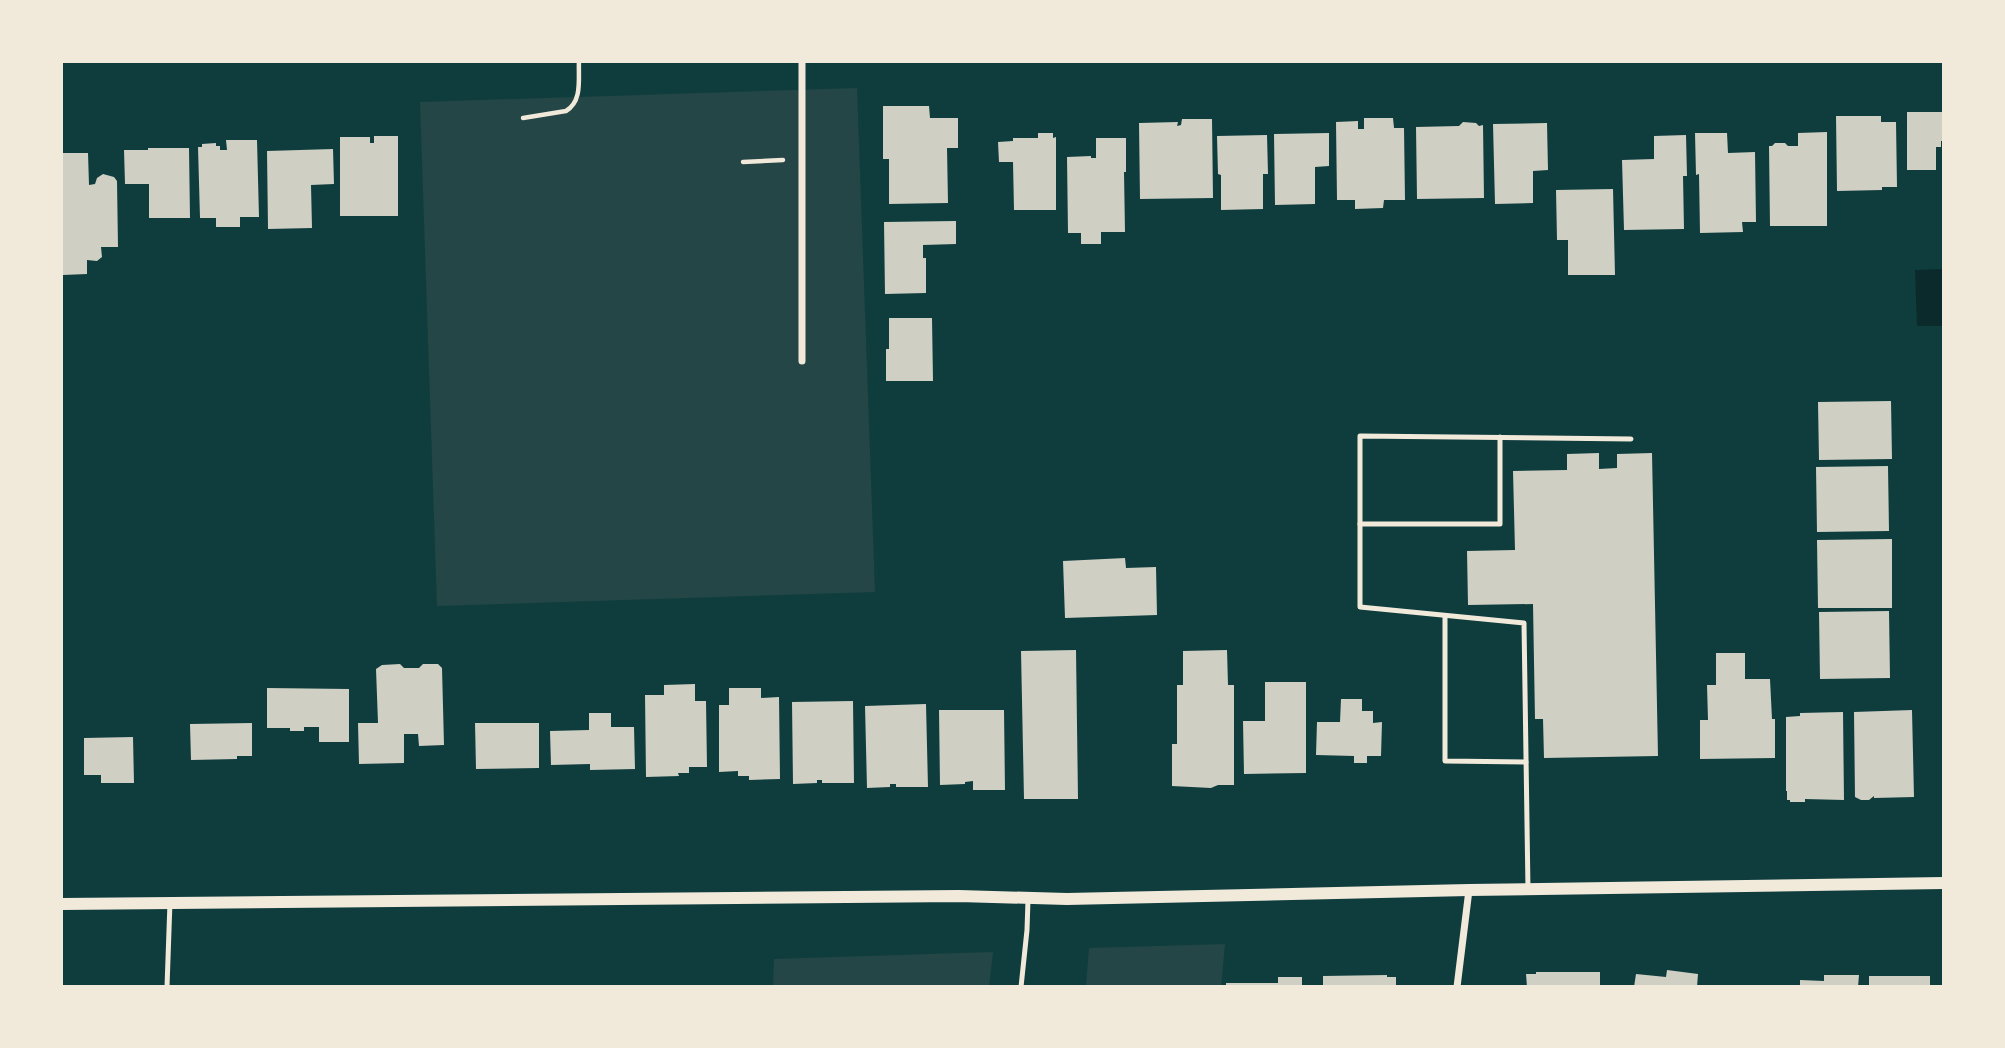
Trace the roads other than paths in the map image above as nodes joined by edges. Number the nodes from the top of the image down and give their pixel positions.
1 (802, 61) edge
2 (802, 361) dead end
3 (1500, 437) junction
4 (1631, 439) dead end
5 (1360, 523) junction
6 (1445, 616) junction
7 (1526, 762) junction
8 (1944, 883) edge
9 (1469, 890) junction
10 (1528, 890) junction
11 (1028, 897) junction
12 (170, 902) junction
13 (61, 904) edge
14 (167, 987) edge
15 (1021, 987) edge
16 (1457, 987) edge

1 - 2 street
3 - 4 lane
3 - 5 lane
3 - 5 lane
5 - 6 lane
6 - 7 lane
6 - 7 lane
7 - 10 lane
8 - 10 street
9 - 10 street
9 - 11 street
9 - 16 street
11 - 12 street
11 - 15 lane
12 - 13 street
12 - 14 lane

